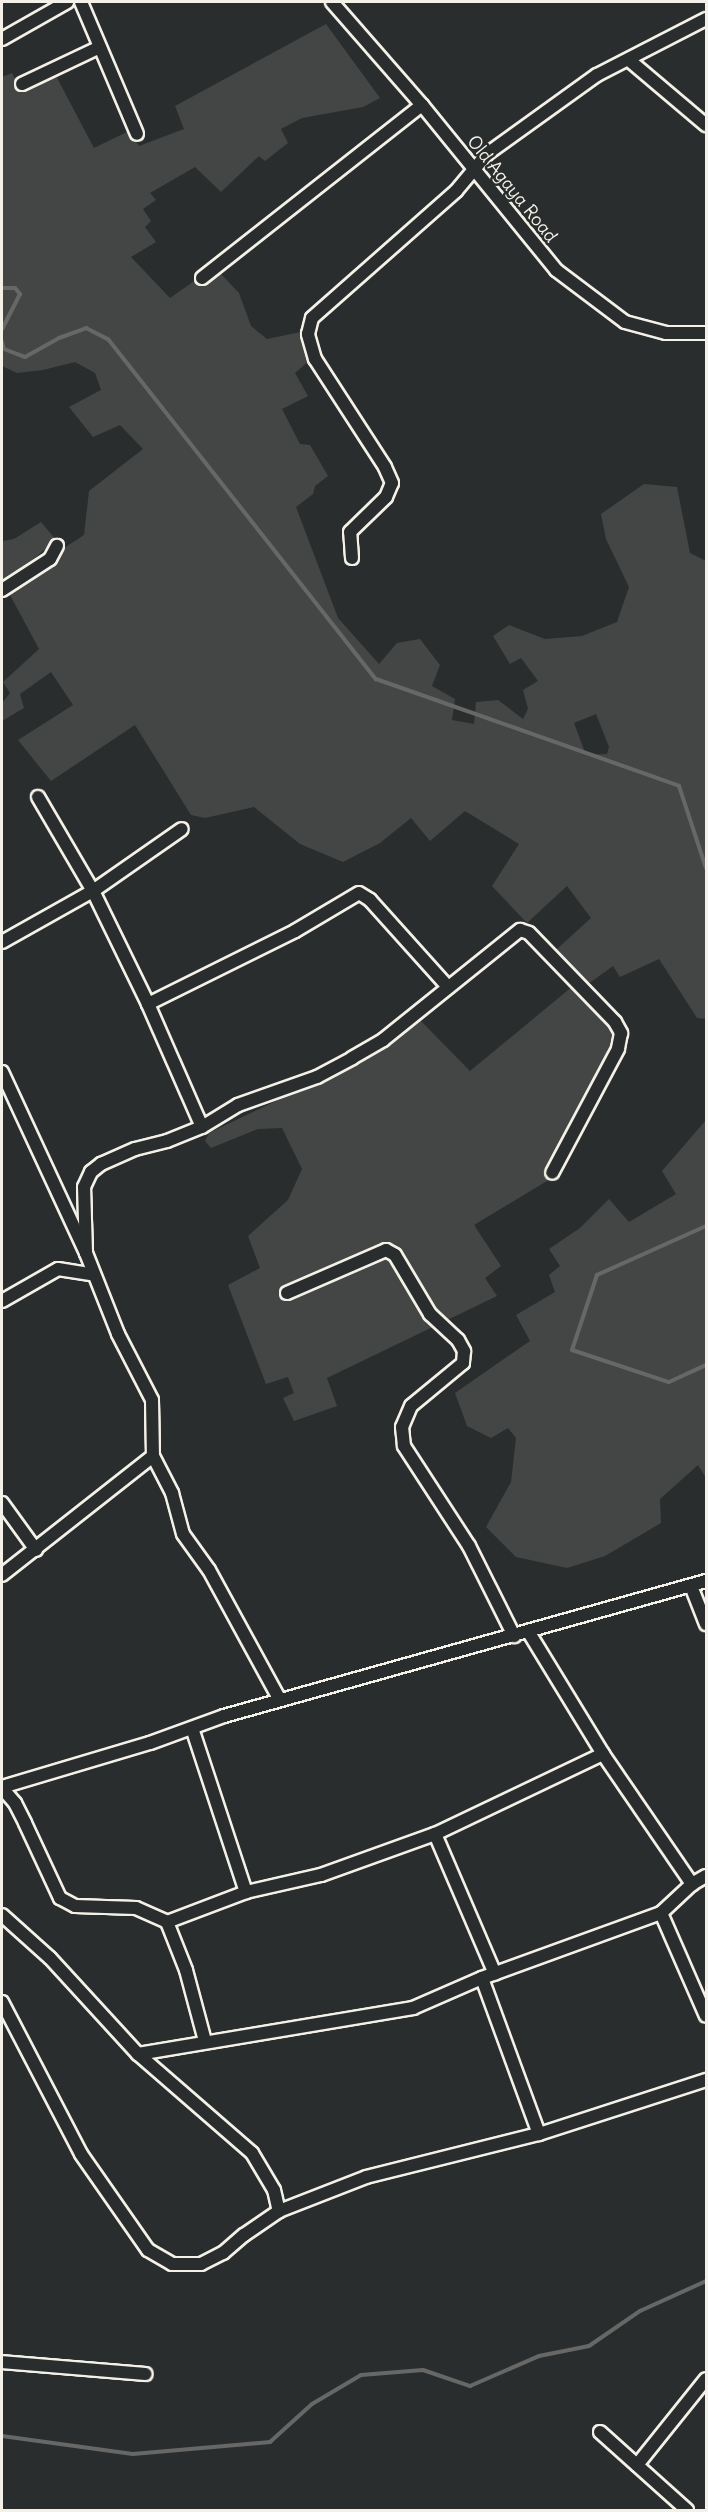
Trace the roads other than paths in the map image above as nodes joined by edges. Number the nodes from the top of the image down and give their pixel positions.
1 (67, 2) edge
2 (81, 2) edge
3 (332, 2) edge
4 (706, 19) edge
5 (2, 39) edge
6 (100, 47) junction
7 (629, 60) junction
8 (22, 84) dead end
9 (422, 105) junction
10 (706, 125) edge
11 (137, 134) dead end
12 (473, 172) junction
13 (202, 278) dead end
14 (706, 333) edge
15 (57, 546) dead end
16 (352, 558) dead end
17 (2, 590) edge
18 (38, 797) dead end
19 (182, 829) dead end
20 (93, 891) junction
21 (2, 942) edge
22 (448, 987) junction
23 (148, 1004) junction
24 (2, 1072) edge
25 (202, 1127) junction
26 (552, 1173) dead end
27 (86, 1253) junction
28 (94, 1275) junction
29 (287, 1293) dead end
30 (2, 1301) edge
31 (153, 1456) junction
32 (2, 1503) edge
33 (36, 1550) junction
34 (2, 1575) edge
35 (706, 1581) edge
36 (691, 1586) junction
37 (706, 1624) edge
38 (528, 1631) junction
39 (514, 1636) junction
40 (280, 1700) junction
41 (192, 1728) junction
42 (603, 1754) junction
43 (2, 1787) edge
44 (435, 1834) junction
45 (706, 1876) edge
46 (692, 1884) junction
47 (246, 1892) junction
48 (661, 1913) junction
49 (2, 1915) edge
50 (167, 1922) junction
51 (495, 1974) junction
52 (482, 1978) junction
53 (2, 2002) edge
54 (706, 2016) edge
55 (205, 2041) junction
56 (138, 2054) junction
57 (706, 2080) edge
58 (538, 2134) junction
59 (279, 2211) junction
60 (2, 2362) edge
61 (146, 2374) dead end
62 (706, 2379) edge
63 (600, 2432) dead end
64 (637, 2465) junction
65 (687, 2511) edge

1 - 5 street
2 - 6 street
3 - 9 street, Old Agaya Road
4 - 7 street
6 - 8 street
6 - 11 street
7 - 10 street
7 - 12 street
9 - 12 street, Old Agaya Road
9 - 13 street
12 - 14 street, Old Agaya Road
12 - 16 street
15 - 17 street
18 - 20 street
19 - 20 street
20 - 21 street
20 - 23 street
22 - 23 street
22 - 25 street
22 - 26 street
23 - 25 street
24 - 27 street
25 - 27 street
27 - 28 street
28 - 30 street
28 - 31 street
29 - 39 street
31 - 33 street
31 - 40 street
32 - 33 street
33 - 34 street
35 - 36 street
36 - 37 street
36 - 38 street
38 - 39 street
38 - 42 street
39 - 40 street
40 - 41 street
41 - 43 street
41 - 47 street
42 - 44 street
42 - 46 street
43 - 50 street
44 - 47 street
44 - 51 street
45 - 46 street
46 - 48 street
47 - 50 street
48 - 51 street
48 - 54 street
49 - 56 street
50 - 55 street
51 - 52 street
52 - 55 street
52 - 58 street
53 - 59 street
55 - 56 street
56 - 59 street
57 - 58 street
58 - 59 street
60 - 61 street
62 - 64 street
63 - 64 street
64 - 65 street

